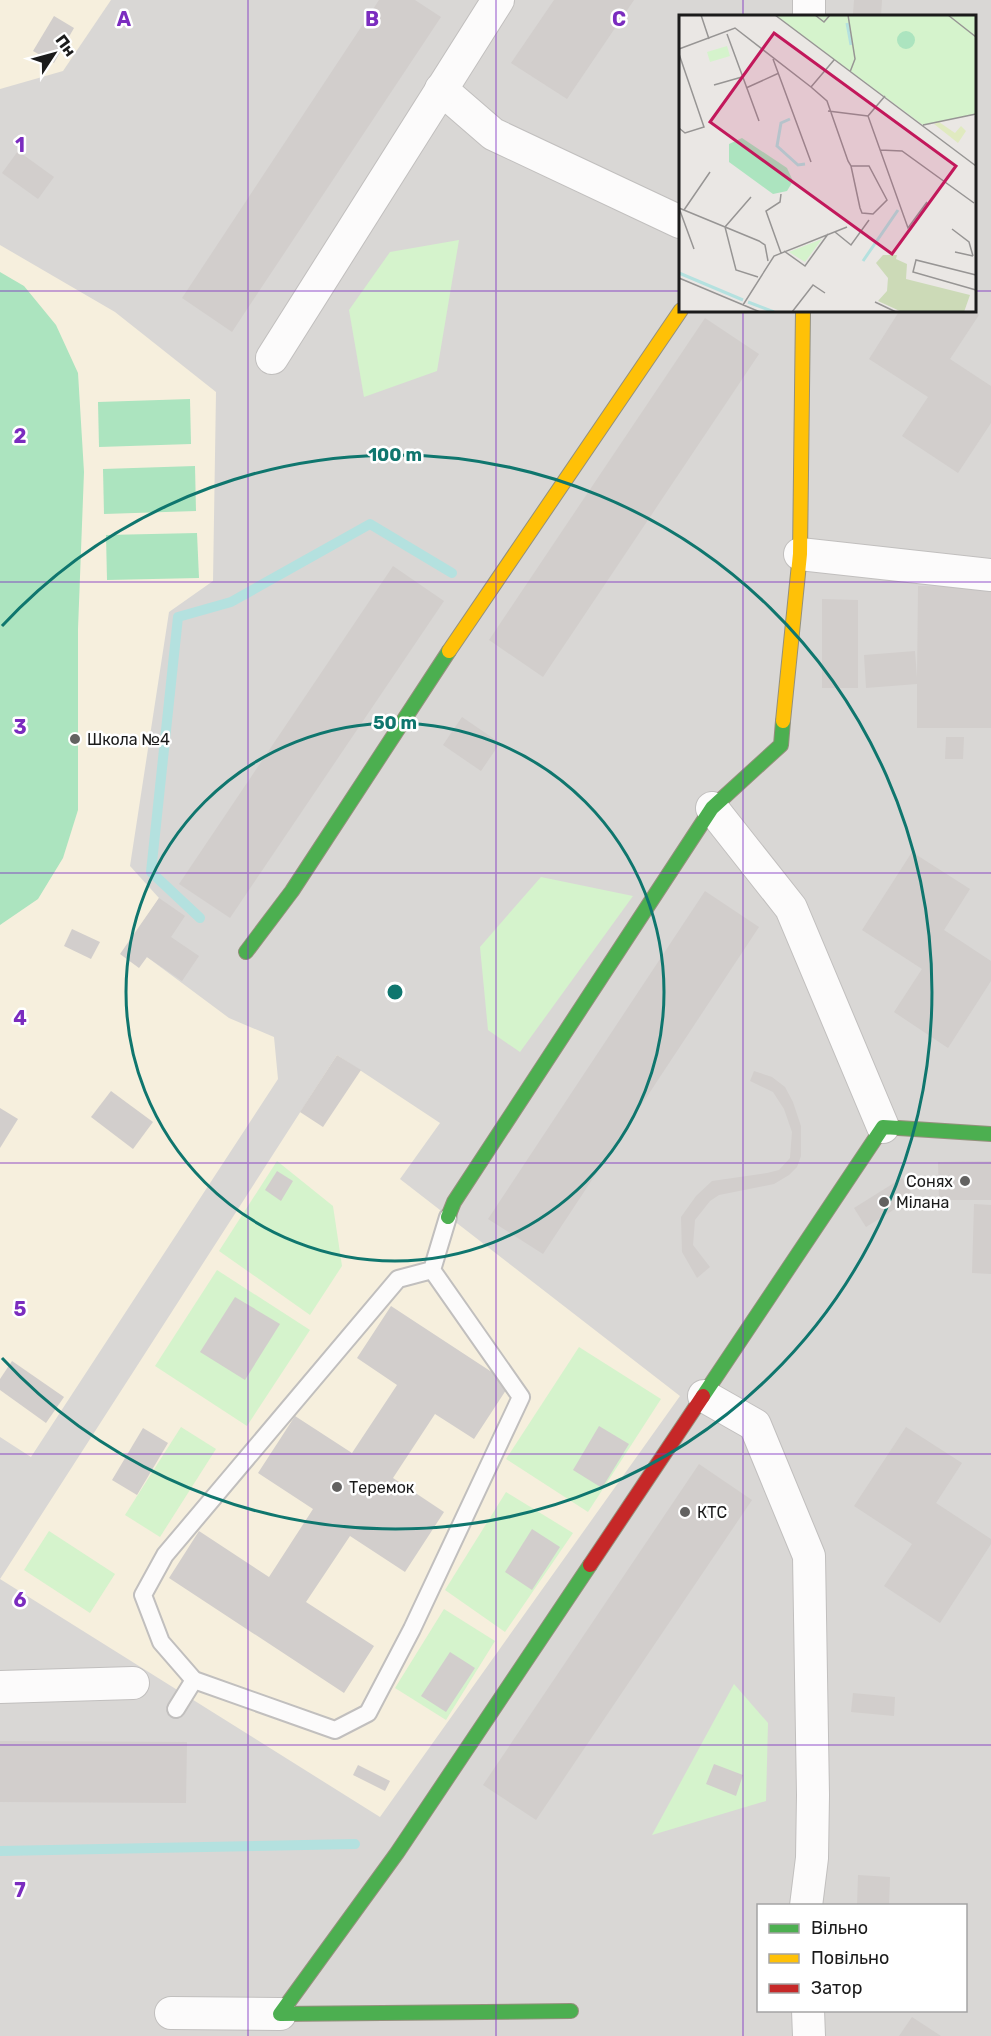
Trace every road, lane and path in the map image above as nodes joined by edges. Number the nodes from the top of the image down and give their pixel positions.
1 (498, 0) edge
2 (441, 88) junction
3 (679, 221) edge
4 (680, 312) edge
5 (803, 312) edge
6 (272, 358) dead end
7 (800, 554) junction
8 (991, 575) edge
9 (712, 808) junction
10 (246, 952) dead end
11 (883, 1127) junction
12 (991, 1134) edge
13 (448, 1217) joint
14 (432, 1270) junction
15 (704, 1396) junction
16 (194, 1680) junction
17 (133, 1683) dead end
18 (0, 1687) edge
19 (176, 1709) dead end
20 (806, 1904) edge
21 (571, 2011) dead end
22 (808, 2012) edge
23 (171, 2013) dead end
24 (280, 2014) junction
25 (809, 2036) edge

1 - 2 street
2 - 3 street
2 - 6 street
4 - 10 street
5 - 7 street
7 - 8 street
7 - 9 street
9 - 11 street
9 - 13 street
11 - 12 street
11 - 15 street
13 - 14 lane
14 - 16 lane
14 - 16 lane
15 - 20 street
15 - 24 street
16 - 19 lane
17 - 18 street
21 - 24 street
22 - 25 street
23 - 24 street

